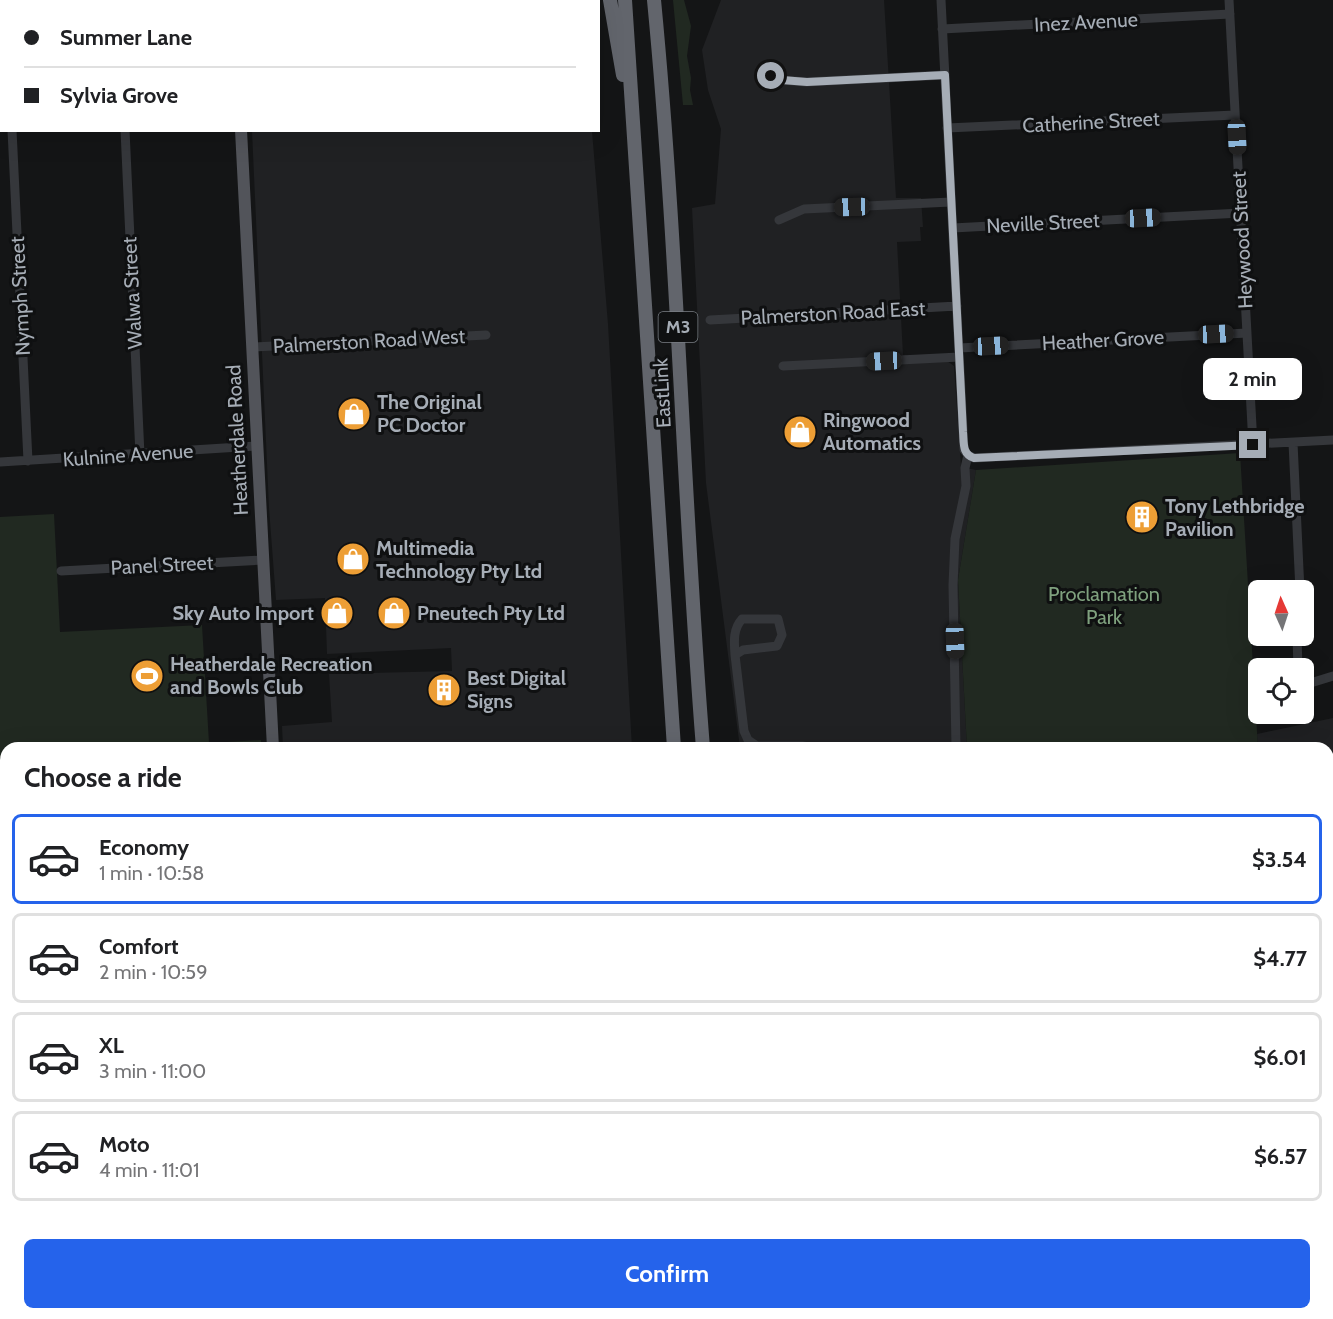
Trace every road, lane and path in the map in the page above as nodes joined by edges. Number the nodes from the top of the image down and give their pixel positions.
1 (610, 0) edge
2 (625, 0) edge
3 (654, 0) edge
4 (941, 0) edge
5 (1229, 0) edge
6 (1230, 14) junction
7 (942, 29) junction
8 (945, 75) junction
9 (771, 76) dead end
10 (1235, 115) junction
11 (947, 129) junction
12 (12, 132) edge
13 (125, 132) edge
14 (241, 132) edge
15 (635, 142) junction
16 (951, 202) junction
17 (1241, 213) junction
18 (779, 220) dead end
19 (953, 228) junction
20 (957, 306) junction
21 (710, 320) dead end
22 (1246, 333) junction
23 (486, 335) dead end
24 (252, 347) junction
25 (959, 352) junction
26 (783, 366) dead end
27 (1333, 440) edge
28 (1293, 443) junction
29 (1253, 445) junction
30 (257, 446) junction
31 (140, 455) junction
32 (971, 457) junction
33 (28, 461) junction
34 (0, 462) edge
35 (263, 560) junction
36 (61, 571) dead end
37 (1299, 580) edge
38 (696, 654) junction
39 (735, 655) junction
40 (1333, 676) edge
41 (1314, 682) edge
42 (669, 685) junction
43 (273, 742) edge
44 (668, 742) edge
45 (674, 742) edge
46 (703, 742) edge
47 (711, 742) edge
48 (750, 742) edge
49 (956, 742) edge

1 - 15 highway
2 - 15 highway, EastLink / M3
3 - 38 highway, EastLink / M3
4 - 7 street
5 - 6 street, Heywood Street
6 - 7 street, Inez Avenue
6 - 10 street, Heywood Street
7 - 8 street
8 - 9 street
8 - 11 street
10 - 11 street, Catherine Street
10 - 17 street, Heywood Street
11 - 16 street
12 - 33 street, Nymph Street
13 - 31 street, Walwa Street
14 - 24 main road, Heatherdale Road
15 - 42 highway, EastLink / M3
16 - 18 street
16 - 19 street
17 - 19 street, Neville Street
17 - 22 street, Heywood Street
19 - 20 street
20 - 21 street, Palmerston Road East
20 - 25 street
22 - 25 street, Heather Grove
22 - 29 street, Heywood Street
23 - 24 street, Palmerston Road West
24 - 30 main road, Heatherdale Road
25 - 26 street, Heather Grove
25 - 32 street
27 - 28 street
28 - 29 street
28 - 37 street
29 - 32 street
30 - 31 street, Kulnine Avenue
30 - 35 main road, Heatherdale Road
31 - 33 street, Kulnine Avenue
32 - 49 street
33 - 34 street, Kulnine Avenue
35 - 36 street, Panel Street
35 - 43 main road, Heatherdale Road
38 - 46 highway, EastLink / M3
38 - 47 highway
39 - 39 street
39 - 48 street
40 - 41 street
42 - 44 highway
42 - 45 highway, EastLink / M3

